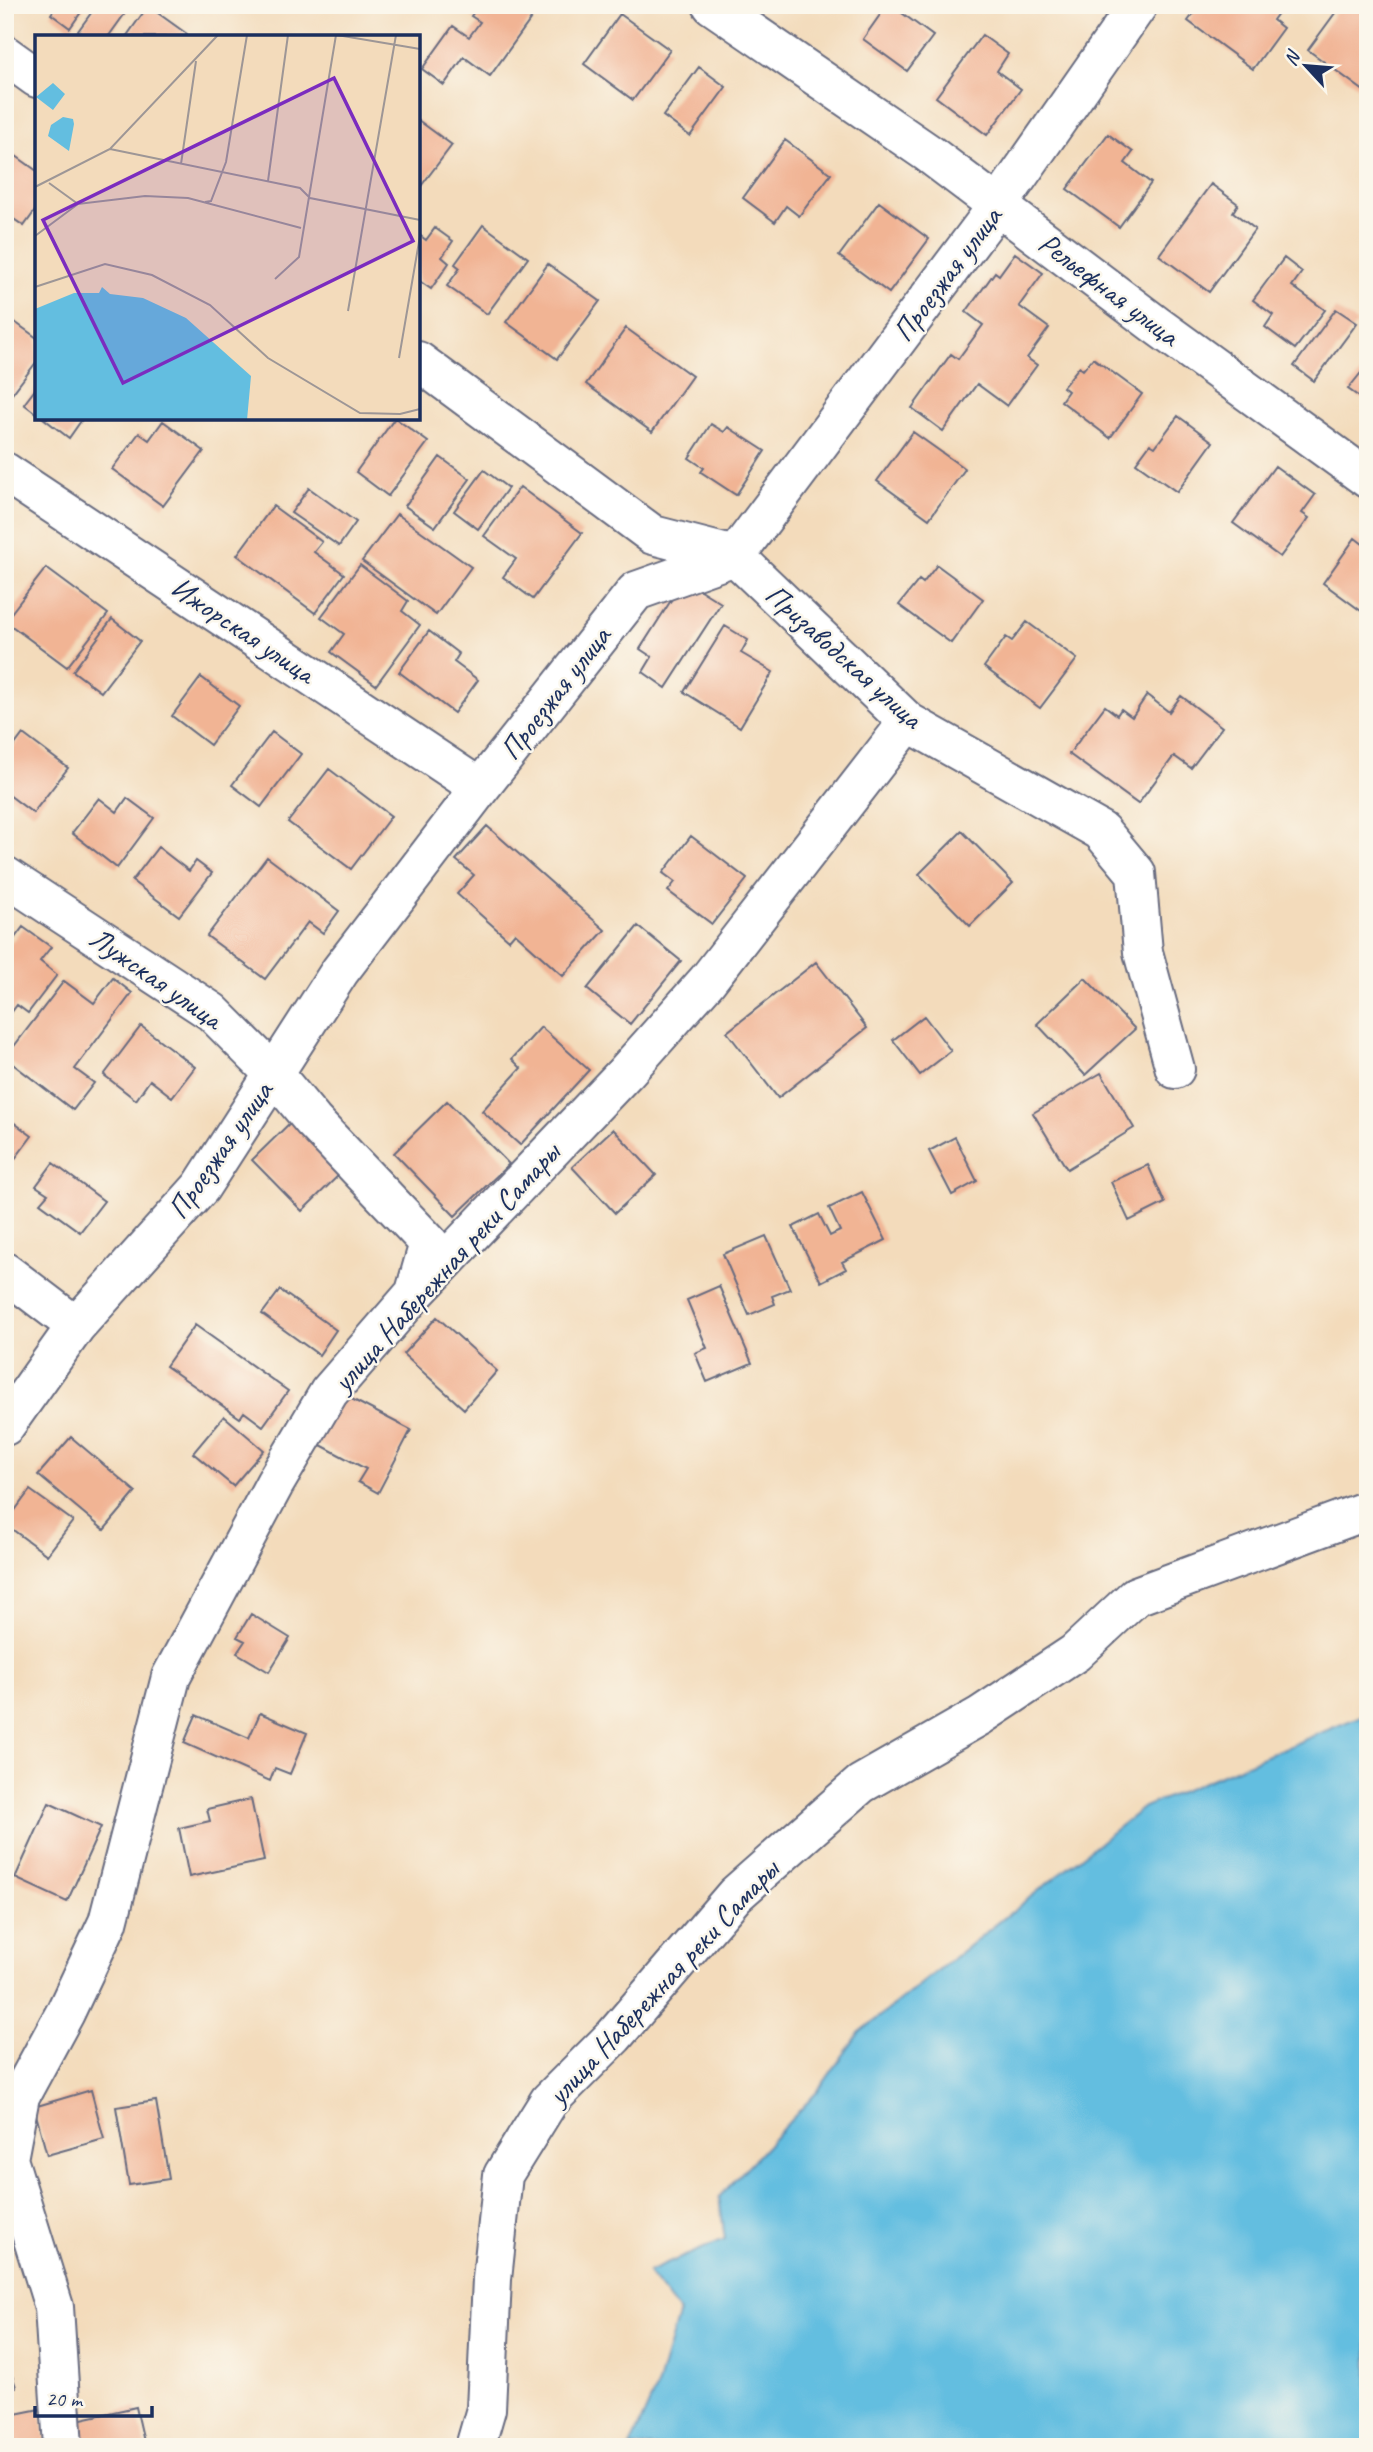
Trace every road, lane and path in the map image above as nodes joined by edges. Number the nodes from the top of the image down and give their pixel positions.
1 (712, 5) edge
2 (1138, 5) edge
3 (5, 55) edge
4 (35, 77) edge
5 (999, 204) junction
6 (420, 362) edge
7 (5, 471) edge
8 (1368, 479) edge
9 (735, 556) junction
10 (908, 722) junction
11 (480, 788) junction
12 (5, 876) edge
13 (1175, 1069) dead end
14 (274, 1074) junction
15 (5, 1272) edge
16 (414, 1294) junction
17 (76, 1326) junction
18 (5, 1426) edge
19 (1368, 1510) edge
20 (7, 2160) edge
21 (63, 2447) edge
22 (475, 2447) edge

1 - 5 street, Рельефная улица
2 - 5 street, Проезжая улица
3 - 4 street
5 - 8 street, Рельефная улица
5 - 9 street, Проезжая улица
6 - 9 street, Призаводская улица
7 - 11 street, Ижорская улица
9 - 10 street, Призаводская улица
9 - 11 street, Проезжая улица
10 - 13 street, Призаводская улица
10 - 16 street, улица Набережная реки Самары
11 - 14 street, Проезжая улица
12 - 14 street, Лужская улица
14 - 16 street, Лужская улица
14 - 17 street, Проезжая улица
15 - 17 street
16 - 20 street, улица Набережная реки Самары
17 - 18 street, Проезжая улица
19 - 22 street, улица Набережная реки Самары
20 - 21 street, улица Набережная реки Самары

